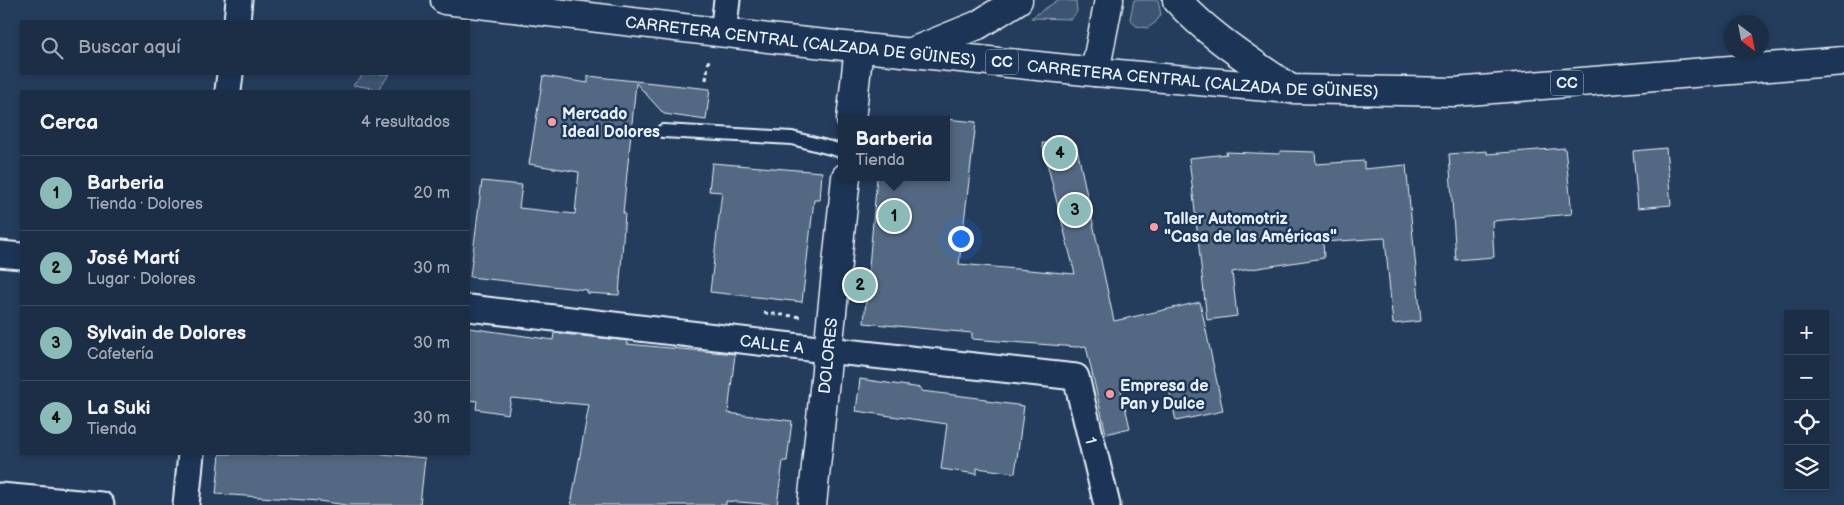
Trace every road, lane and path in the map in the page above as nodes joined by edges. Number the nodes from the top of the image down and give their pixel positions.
1 (240, 0) edge
2 (445, 0) edge
3 (727, 0) edge
4 (1018, 0) edge
5 (1109, 0) edge
6 (1177, 0) edge
7 (237, 20) edge
8 (723, 33) junction
9 (859, 47) junction
10 (910, 52) junction
11 (1844, 61) edge
12 (1095, 72) junction
13 (230, 75) edge
14 (1290, 89) junction
15 (228, 90) edge
16 (852, 116) edge
17 (663, 131) dead end
18 (838, 150) edge
19 (846, 181) edge
20 (0, 254) edge
21 (20, 256) edge
22 (470, 308) edge
23 (827, 350) junction
24 (1076, 377) joint
25 (191, 455) edge
26 (0, 496) edge
27 (102, 505) edge
28 (186, 505) edge
29 (812, 505) edge
30 (1107, 505) edge

1 - 7 street
2 - 8 main road, CARRETERA CENTRAL (CALZADA DE GÜINES) / CC
3 - 8 street
4 - 10 main road
5 - 12 main road
6 - 14 main road
8 - 9 main road, CARRETERA CENTRAL (CALZADA DE GÜINES) / CC
9 - 10 main road, CARRETERA CENTRAL (CALZADA DE GÜINES) / CC
9 - 16 main road
10 - 12 main road, CARRETERA CENTRAL (CALZADA DE GÜINES) / CC
11 - 14 main road, CARRETERA CENTRAL (CALZADA DE GÜINES) / CC
12 - 14 main road, CARRETERA CENTRAL (CALZADA DE GÜINES) / CC
13 - 15 street
17 - 18 lane
19 - 23 main road, DOLORES
20 - 21 street
22 - 23 street, CALLE A
23 - 24 street, CALLE A
23 - 29 main road, DOLORES
24 - 30 street, 1
25 - 28 street
26 - 27 street

